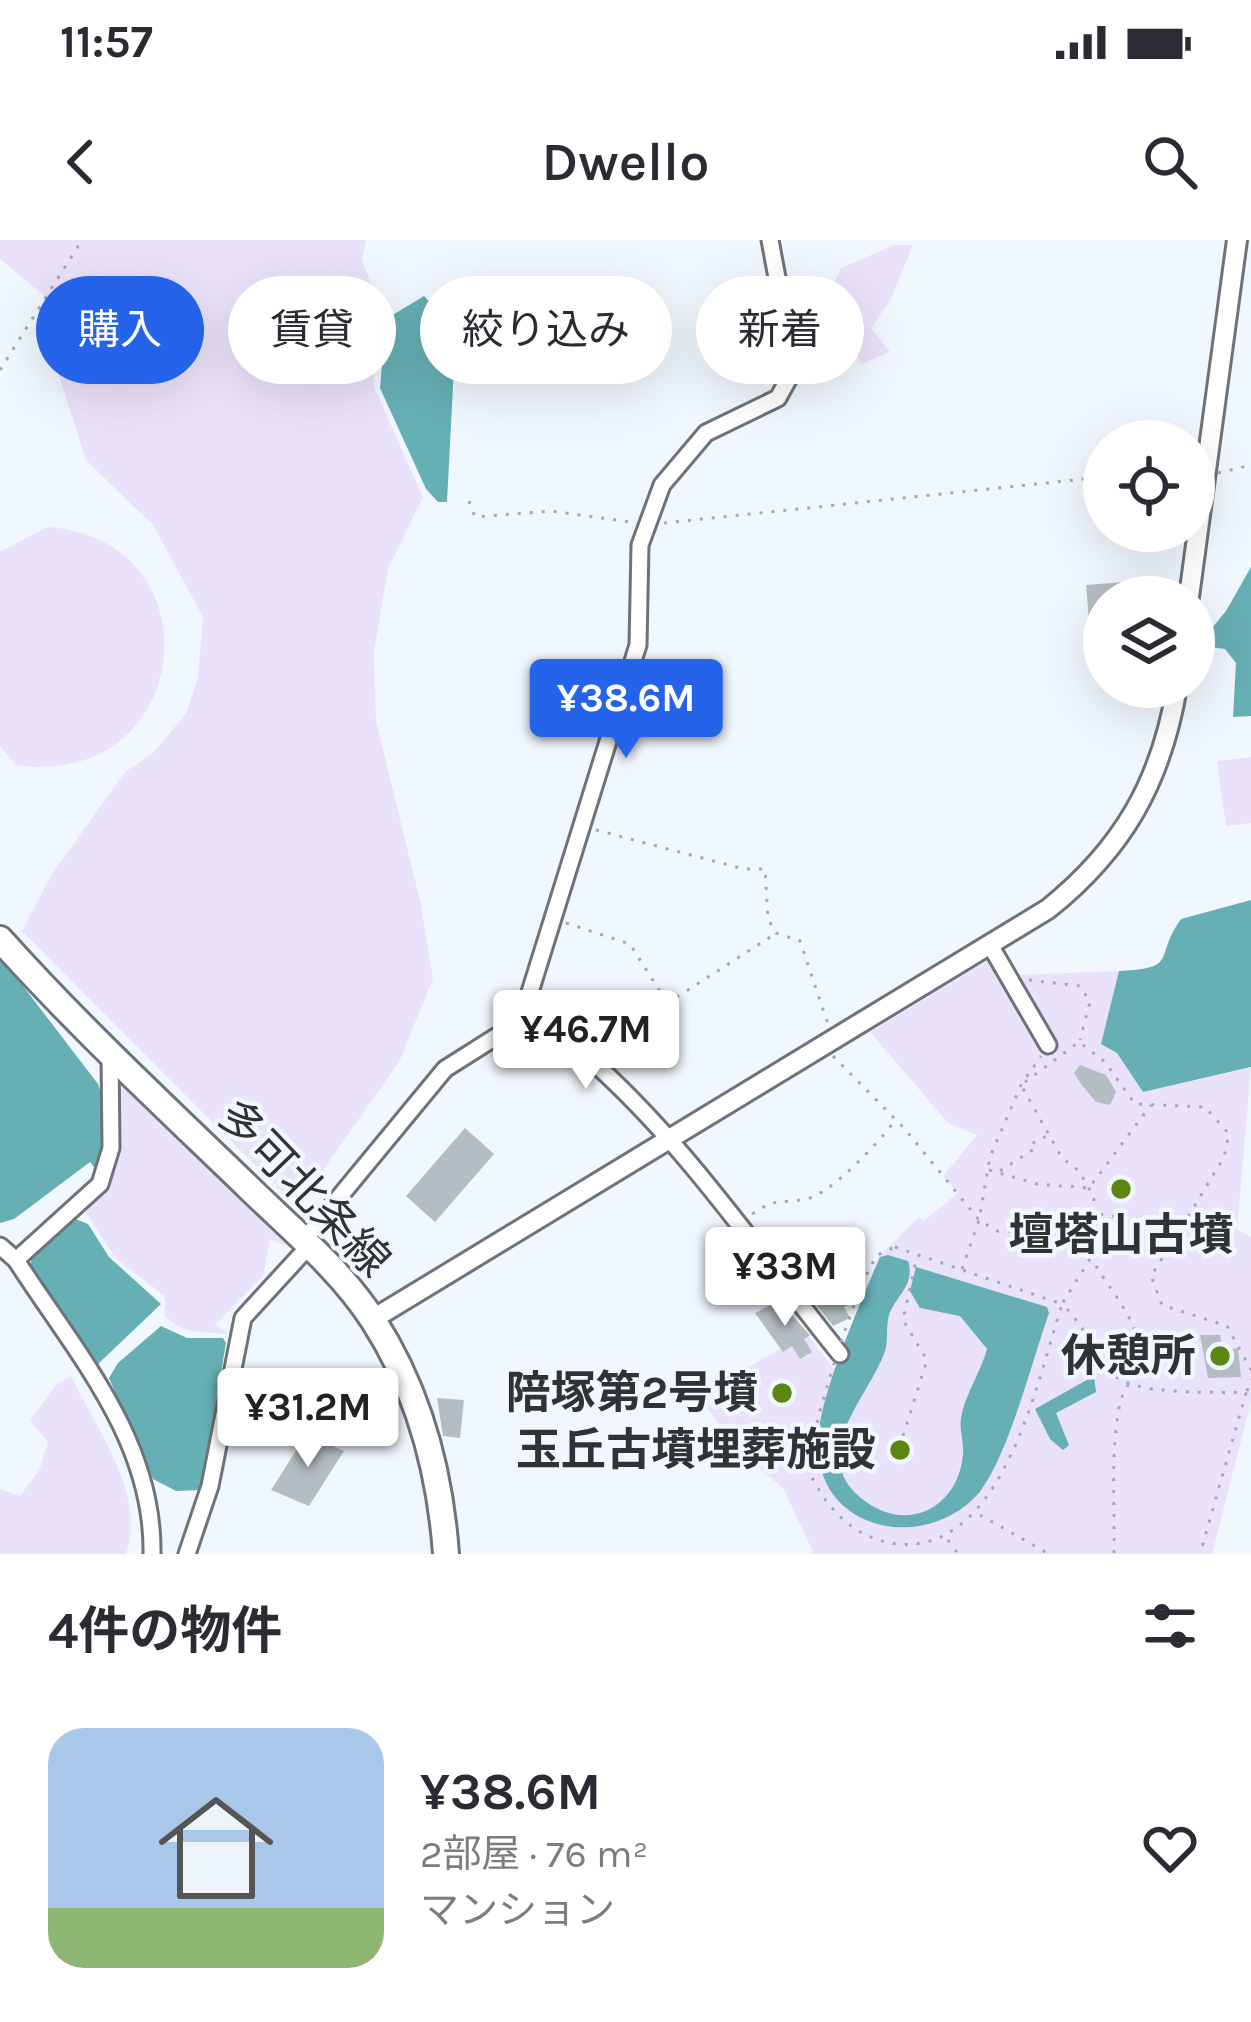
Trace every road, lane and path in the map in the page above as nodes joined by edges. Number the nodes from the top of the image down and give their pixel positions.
1 (82, 240) edge
2 (770, 240) edge
3 (1237, 240) edge
4 (0, 370) edge
5 (1213, 420) edge
6 (1251, 466) edge
7 (1215, 474) edge
8 (1083, 479) edge
9 (469, 501) dead end
10 (648, 525) junction
11 (1172, 708) edge
12 (583, 827) junction
13 (553, 919) junction
14 (776, 934) junction
15 (0, 939) edge
16 (990, 945) junction
17 (1009, 979) junction
18 (667, 1002) junction
19 (521, 1021) junction
20 (828, 1042) junction
21 (1079, 1042) junction
22 (1048, 1045) joint
23 (110, 1055) junction
24 (586, 1055) junction
25 (1021, 1085) junction
26 (1152, 1103) junction
27 (896, 1120) junction
28 (1049, 1135) junction
29 (665, 1140) junction
30 (986, 1169) junction
31 (1000, 1171) junction
32 (1089, 1188) junction
33 (1093, 1213) junction
34 (979, 1220) junction
35 (735, 1225) junction
36 (1182, 1227) junction
37 (1082, 1233) dead end
38 (306, 1244) junction
39 (0, 1246) edge
40 (895, 1247) dead end
41 (917, 1255) junction
42 (1090, 1259) junction
43 (16, 1260) junction
44 (962, 1269) junction
45 (1062, 1304) junction
46 (373, 1319) junction
47 (840, 1354) dead end
48 (1251, 1370) edge
49 (1251, 1379) edge
50 (1129, 1386) junction
51 (1246, 1393) junction
52 (903, 1436) dead end
53 (811, 1442) dead end
54 (979, 1514) junction
55 (946, 1538) junction
56 (152, 1554) edge
57 (187, 1554) edge
58 (446, 1554) edge
59 (958, 1554) edge
60 (1049, 1554) edge
61 (1114, 1554) edge
62 (1200, 1554) edge

1 - 4 path
2 - 10 street
3 - 5 street
6 - 7 path
8 - 10 path
9 - 10 path
10 - 12 street
11 - 16 street
12 - 13 street
12 - 14 path
13 - 18 path
13 - 19 street
14 - 18 path
14 - 20 path
15 - 23 main road, 多可北条線
16 - 17 street
16 - 20 street
17 - 21 path
17 - 22 street
18 - 24 path
19 - 24 street
19 - 38 street
20 - 27 path
20 - 29 street
21 - 25 path
21 - 26 path
22 - 25 path
23 - 38 main road, 多可北条線
23 - 43 street
24 - 29 street
25 - 28 path
25 - 30 path
26 - 32 path
26 - 36 path
27 - 34 path
27 - 35 path
28 - 31 path
28 - 32 path
29 - 35 street
29 - 46 street
30 - 31 path
30 - 34 path
31 - 32 path
32 - 33 path
33 - 34 path
33 - 36 path
34 - 44 path
35 - 47 street
36 - 48 path
37 - 42 path
38 - 46 main road, 多可北条線
38 - 57 street
39 - 43 street
40 - 41 path
41 - 44 path
41 - 52 path
42 - 45 path
42 - 50 path
43 - 56 street
44 - 45 path
45 - 50 path
45 - 54 path
46 - 58 main road, 多可北条線
49 - 51 path
50 - 51 path
50 - 61 path
51 - 62 path
53 - 55 path
54 - 55 path
54 - 60 path
55 - 59 path

